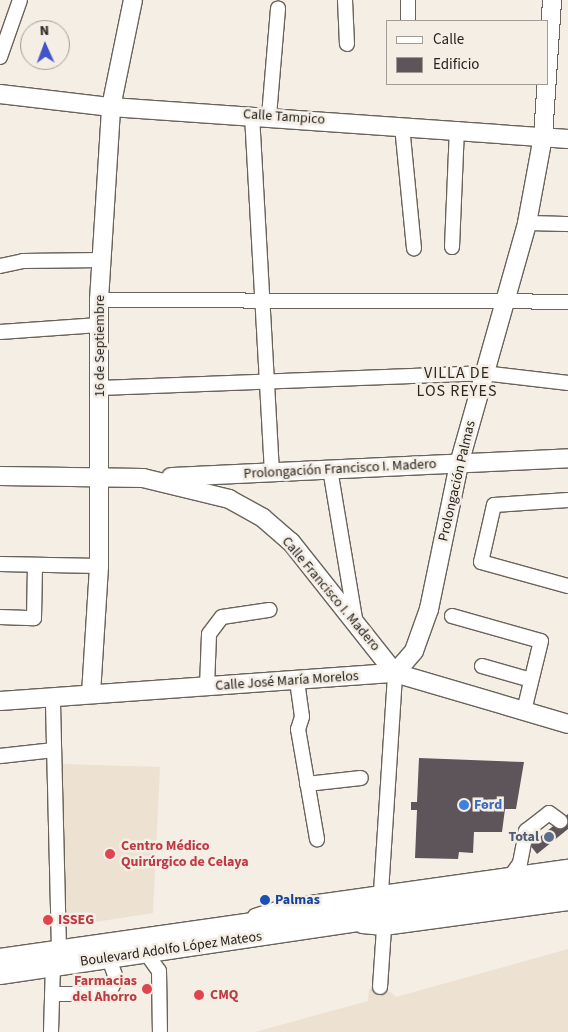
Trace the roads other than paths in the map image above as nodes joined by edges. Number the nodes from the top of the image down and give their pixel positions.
1 (20, 0) edge
2 (133, 0) edge
3 (344, 0) edge
4 (408, 0) edge
5 (552, 0) edge
6 (278, 8) dead end
7 (408, 20) edge
8 (347, 44) dead end
9 (548, 50) edge
10 (0, 57) edge
11 (546, 85) edge
12 (0, 94) edge
13 (112, 107) junction
14 (261, 115) junction
15 (402, 126) junction
16 (457, 130) junction
17 (544, 137) junction
18 (568, 139) edge
19 (527, 223) junction
20 (568, 224) edge
21 (452, 247) dead end
22 (414, 248) dead end
23 (102, 260) junction
24 (0, 266) edge
25 (98, 300) junction
26 (263, 301) junction
27 (504, 301) junction
28 (568, 302) edge
29 (99, 325) junction
30 (0, 332) edge
31 (483, 373) junction
32 (269, 380) junction
33 (568, 383) edge
34 (100, 388) junction
35 (568, 458) edge
36 (458, 464) junction
37 (330, 469) junction
38 (272, 472) junction
39 (0, 476) edge
40 (100, 478) junction
41 (143, 478) junction
42 (568, 500) edge
43 (0, 564) edge
44 (35, 565) junction
45 (99, 566) junction
46 (568, 586) edge
47 (269, 610) dead end
48 (452, 616) dead end
49 (0, 618) edge
50 (355, 618) junction
51 (482, 666) dead end
52 (395, 673) junction
53 (531, 680) junction
54 (298, 681) junction
55 (208, 687) junction
56 (92, 694) junction
57 (53, 697) junction
58 (0, 701) edge
59 (524, 711) junction
60 (568, 724) edge
61 (54, 750) junction
62 (0, 756) edge
63 (361, 778) dead end
64 (307, 784) junction
65 (560, 821) dead end
66 (317, 839) dead end
67 (568, 867) edge
68 (513, 873) junction
69 (568, 877) edge
70 (381, 892) junction
71 (563, 896) edge
72 (230, 924) junction
73 (342, 925) junction
74 (384, 928) junction
75 (59, 949) junction
76 (146, 952) junction
77 (0, 958) edge
78 (109, 958) junction
79 (53, 966) junction
80 (0, 975) edge
81 (380, 987) dead end
82 (52, 994) junction
83 (51, 1032) edge
84 (160, 1032) edge

1 - 10 street
2 - 13 main road, 16 de Septiembre
3 - 8 street
4 - 7 street
5 - 9 main road, Prolongación Palmas
6 - 14 street
11 - 17 main road, Prolongación Palmas
12 - 13 main road, Calle Tampico
13 - 14 main road, Calle Tampico
13 - 23 main road, 16 de Septiembre
14 - 15 main road, Calle Tampico
14 - 26 street
15 - 16 main road, Calle Tampico
15 - 22 street
16 - 17 main road, Calle Tampico
16 - 21 street
17 - 18 main road, Calle Tampico
17 - 19 main road, Prolongación Palmas
19 - 20 street
19 - 27 main road, Prolongación Palmas
23 - 24 street
23 - 25 main road, 16 de Septiembre
25 - 26 street
25 - 29 main road, 16 de Septiembre
26 - 27 street
26 - 32 street
27 - 28 street
27 - 31 main road, Prolongación Palmas
29 - 30 street
29 - 34 main road, 16 de Septiembre
31 - 32 street
31 - 33 street
31 - 36 main road, Prolongación Palmas
32 - 34 street
32 - 38 street
34 - 40 main road, 16 de Septiembre
35 - 36 main road, Prolongación Francisco I. Madero
36 - 37 main road, Prolongación Francisco I. Madero
36 - 52 main road, Prolongación Palmas
37 - 38 main road, Prolongación Francisco I. Madero
37 - 50 street
38 - 41 main road, Prolongación Francisco I. Madero
39 - 40 main road, Calle Francisco I. Madero
40 - 41 main road, Calle Francisco I. Madero
40 - 45 main road, 16 de Septiembre
41 - 50 main road, Calle Francisco I. Madero
42 - 46 street
43 - 44 street
44 - 45 street
44 - 49 street
45 - 56 main road, 16 de Septiembre
47 - 55 street
48 - 53 street
50 - 52 main road, Calle Francisco I. Madero
51 - 53 street
52 - 54 main road, Calle José María Morelos
52 - 59 main road, Calle José María Morelos
52 - 70 street
53 - 59 street
54 - 55 main road, Calle José María Morelos
54 - 64 street
55 - 56 main road, Calle José María Morelos
56 - 57 main road, Calle José María Morelos
57 - 58 main road, Calle José María Morelos
57 - 61 street
59 - 60 main road, Calle José María Morelos
61 - 62 street
61 - 75 street
63 - 64 street
64 - 66 street
65 - 68 street
67 - 68 street, Boulevard Adolfo López Mateos
68 - 70 street, Boulevard Adolfo López Mateos
69 - 72 main road, Boulevard Adolfo López Mateos
70 - 72 street, Boulevard Adolfo López Mateos
71 - 73 main road, Boulevard Adolfo López Mateos
71 - 74 street, Boulevard Adolfo López Mateos
72 - 75 main road, Boulevard Adolfo López Mateos
73 - 74 street, Boulevard Adolfo López Mateos
73 - 76 main road, Boulevard Adolfo López Mateos
74 - 81 street
75 - 77 main road, Boulevard Adolfo López Mateos
75 - 79 street
76 - 78 main road, Boulevard Adolfo López Mateos
76 - 84 street
78 - 79 main road, Boulevard Adolfo López Mateos
78 - 82 street
79 - 80 main road, Boulevard Adolfo López Mateos
79 - 82 street
82 - 83 street

